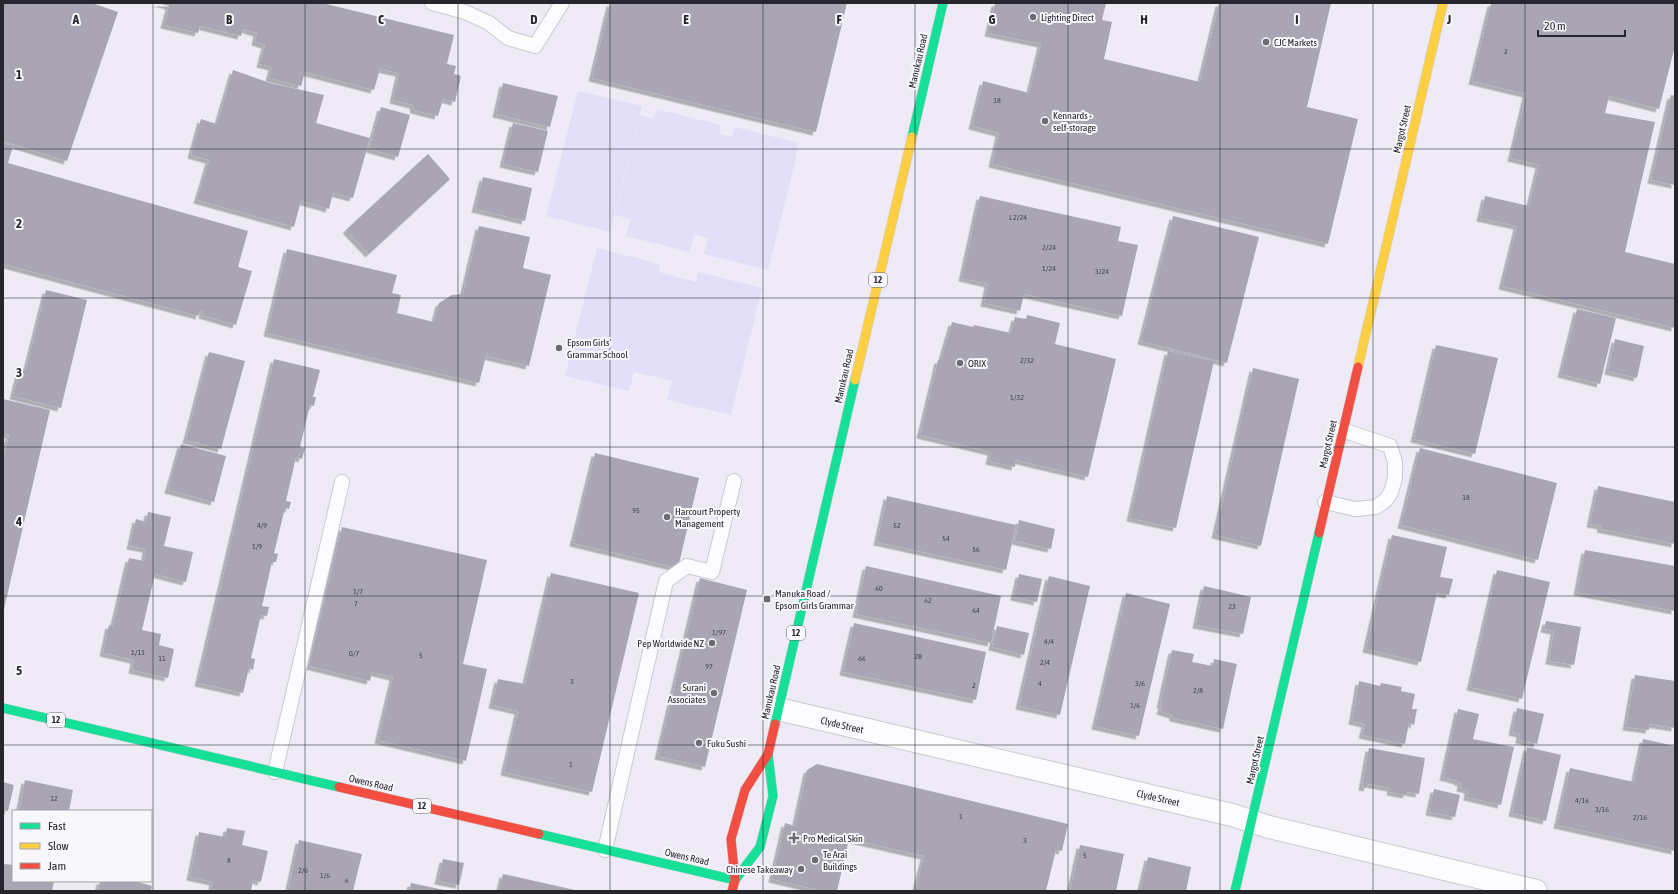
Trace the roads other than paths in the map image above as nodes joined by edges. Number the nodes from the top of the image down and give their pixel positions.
1 (432, 3) edge
2 (562, 3) edge
3 (943, 3) edge
4 (1443, 3) edge
5 (1342, 430) junction
6 (734, 481) dead end
7 (342, 482) dead end
8 (1326, 502) junction
9 (3, 708) edge
10 (778, 709) junction
11 (768, 754) junction
12 (275, 772) junction
13 (1252, 822) junction
14 (605, 850) junction
15 (735, 880) junction
16 (732, 891) edge
17 (1235, 891) edge
18 (1536, 891) edge

1 - 2 lane
3 - 10 main road, Manukau Road / 12
4 - 5 main road, Margot Street
5 - 8 main road, Margot Street
5 - 8 lane
6 - 14 lane
7 - 12 lane
8 - 13 main road, Margot Street
9 - 12 main road, Owens Road / 12
10 - 11 main road, Manukau Road / 12
10 - 13 street, Clyde Street
11 - 15 main road, Manukau Road / 12
11 - 15 main road, Manukau Road / 12
12 - 14 main road, Owens Road / 12
13 - 17 main road, Margot Street
13 - 18 street, Clyde Street
14 - 15 main road, Owens Road / 12
15 - 16 main road, Manukau Road / 12

